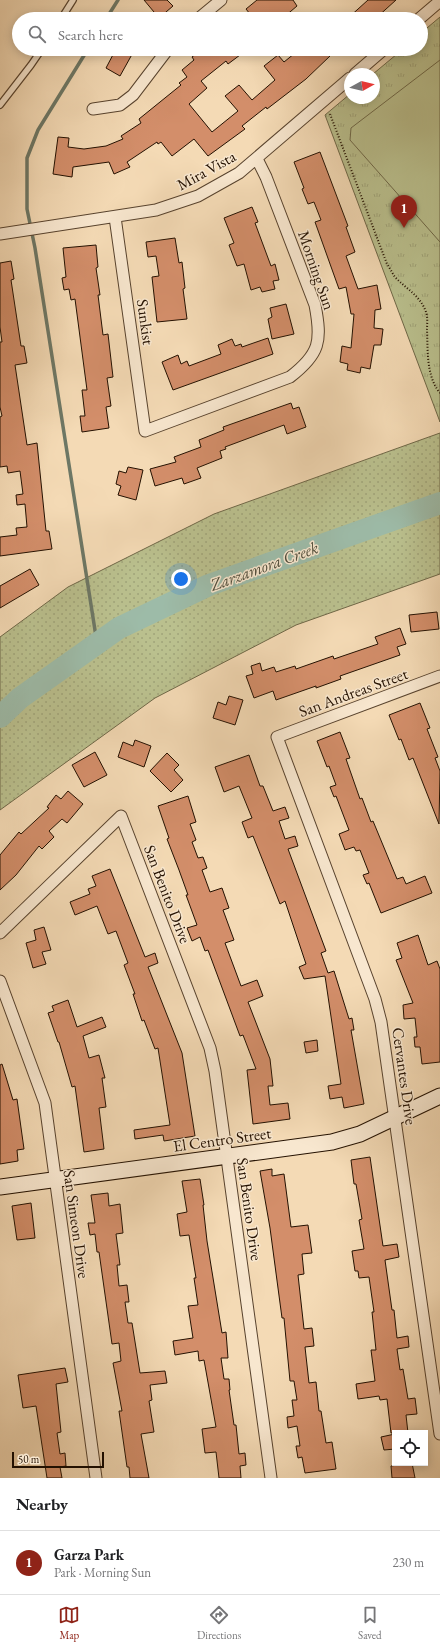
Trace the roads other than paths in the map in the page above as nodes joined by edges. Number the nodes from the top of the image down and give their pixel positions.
1 (74, 0) edge
2 (221, 0) edge
3 (440, 1) edge
4 (66, 12) edge
5 (206, 12) edge
6 (427, 12) edge
7 (37, 56) edge
8 (163, 56) edge
9 (376, 56) edge
10 (362, 68) edge
11 (344, 83) edge
12 (0, 105) edge
13 (92, 109) dead end
14 (257, 159) junction
15 (115, 217) junction
16 (0, 234) edge
17 (145, 431) joint
18 (440, 676) edge
19 (277, 737) joint
20 (0, 933) edge
21 (0, 981) edge
22 (440, 1096) edge
23 (394, 1119) junction
24 (226, 1157) junction
25 (55, 1180) junction
26 (0, 1187) edge
27 (440, 1434) edge
28 (96, 1478) edge
29 (271, 1478) edge

1 - 4 lane
2 - 5 street
3 - 6 street
7 - 12 lane
8 - 13 street
9 - 10 street
11 - 14 street, Mira Vista
14 - 15 street, Mira Vista
14 - 17 street, Morning Sun
15 - 16 street, Mira Vista
15 - 17 street, Sunkist
18 - 19 street, San Andreas Street
19 - 23 street, Cervantes Drive
20 - 24 street, San Benito Drive
21 - 25 street, San Simeon Drive
22 - 23 street, El Centro Street
23 - 24 street, El Centro Street
23 - 27 street, Cervantes Drive
24 - 25 street, El Centro Street
24 - 29 street, San Benito Drive
25 - 26 street, El Centro Street
25 - 28 street, San Simeon Drive

